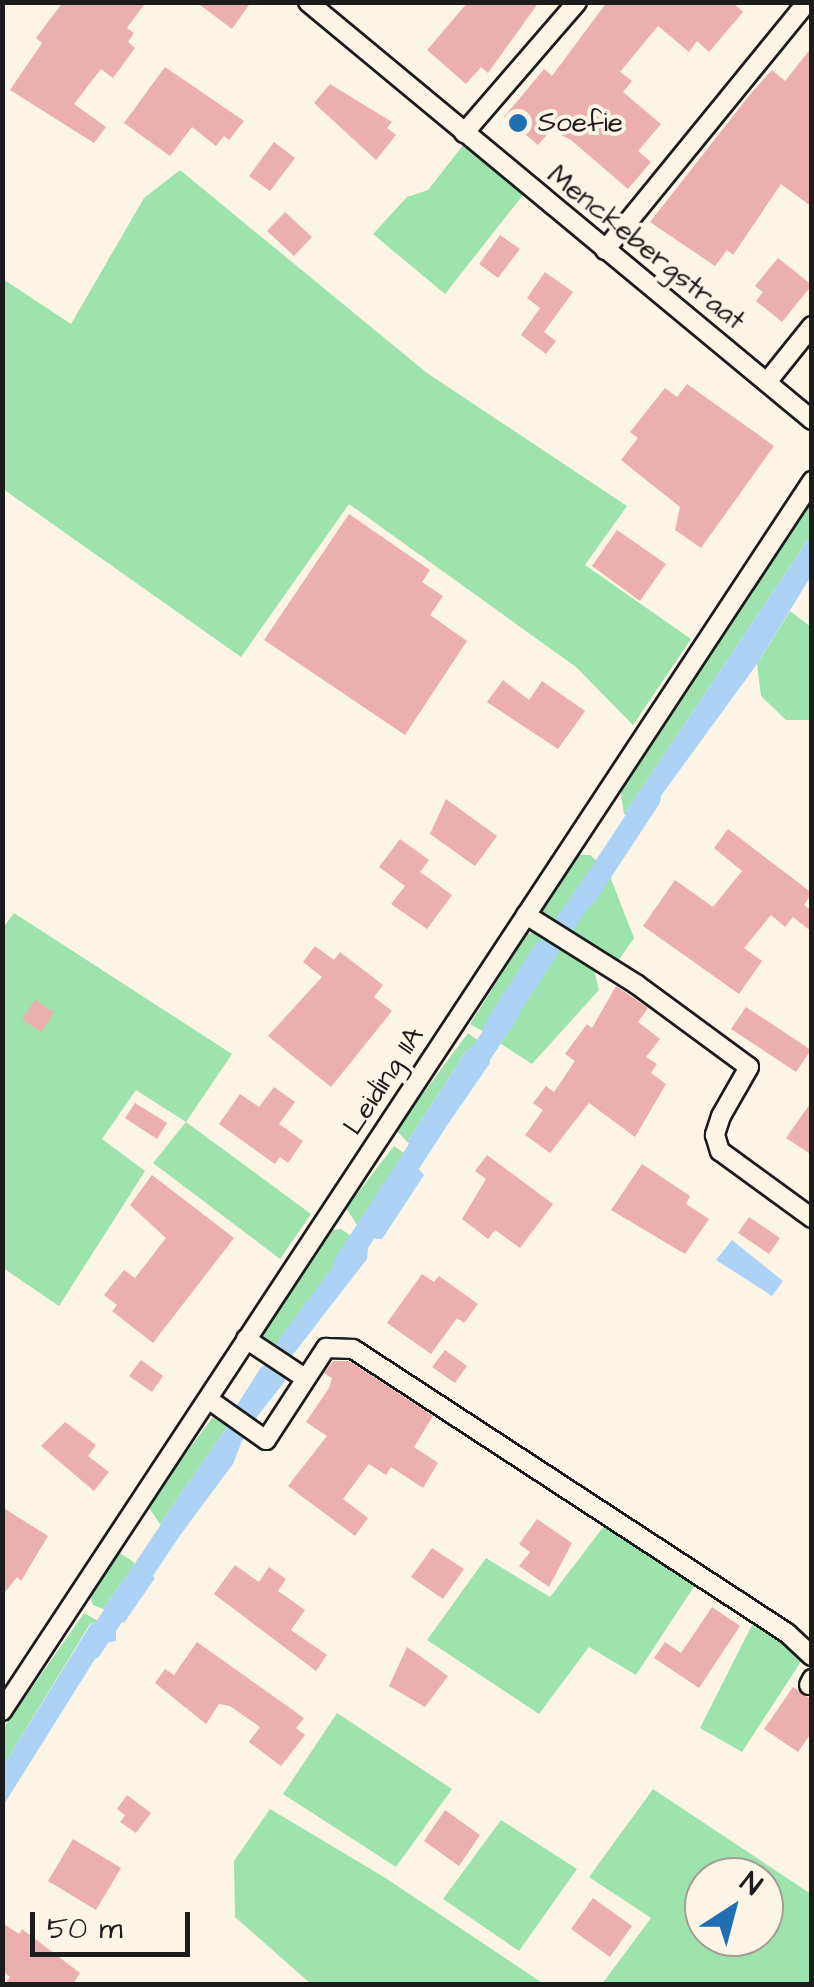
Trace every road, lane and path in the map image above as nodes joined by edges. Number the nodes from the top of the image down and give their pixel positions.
1 (308, 2) edge
2 (576, 2) edge
3 (807, 2) edge
4 (464, 133) junction
5 (605, 250) junction
6 (812, 326) edge
7 (767, 382) junction
8 (812, 420) edge
9 (812, 481) edge
10 (529, 917) junction
11 (812, 1218) edge
12 (251, 1343) junction
13 (305, 1378) junction
14 (214, 1403) junction
15 (812, 1656) edge
16 (2, 1710) edge

1 - 4 street, Menckebergstraat
2 - 4 street
3 - 5 street
4 - 5 street, Menckebergstraat
5 - 7 street, Menckebergstraat
6 - 7 street
7 - 8 street, Menckebergstraat
9 - 10 street, Leiding 11A
10 - 11 street
10 - 12 street, Leiding 11A
12 - 13 street
12 - 14 street, Leiding 11A
13 - 14 street
13 - 15 street
14 - 16 street, Leiding 11A

